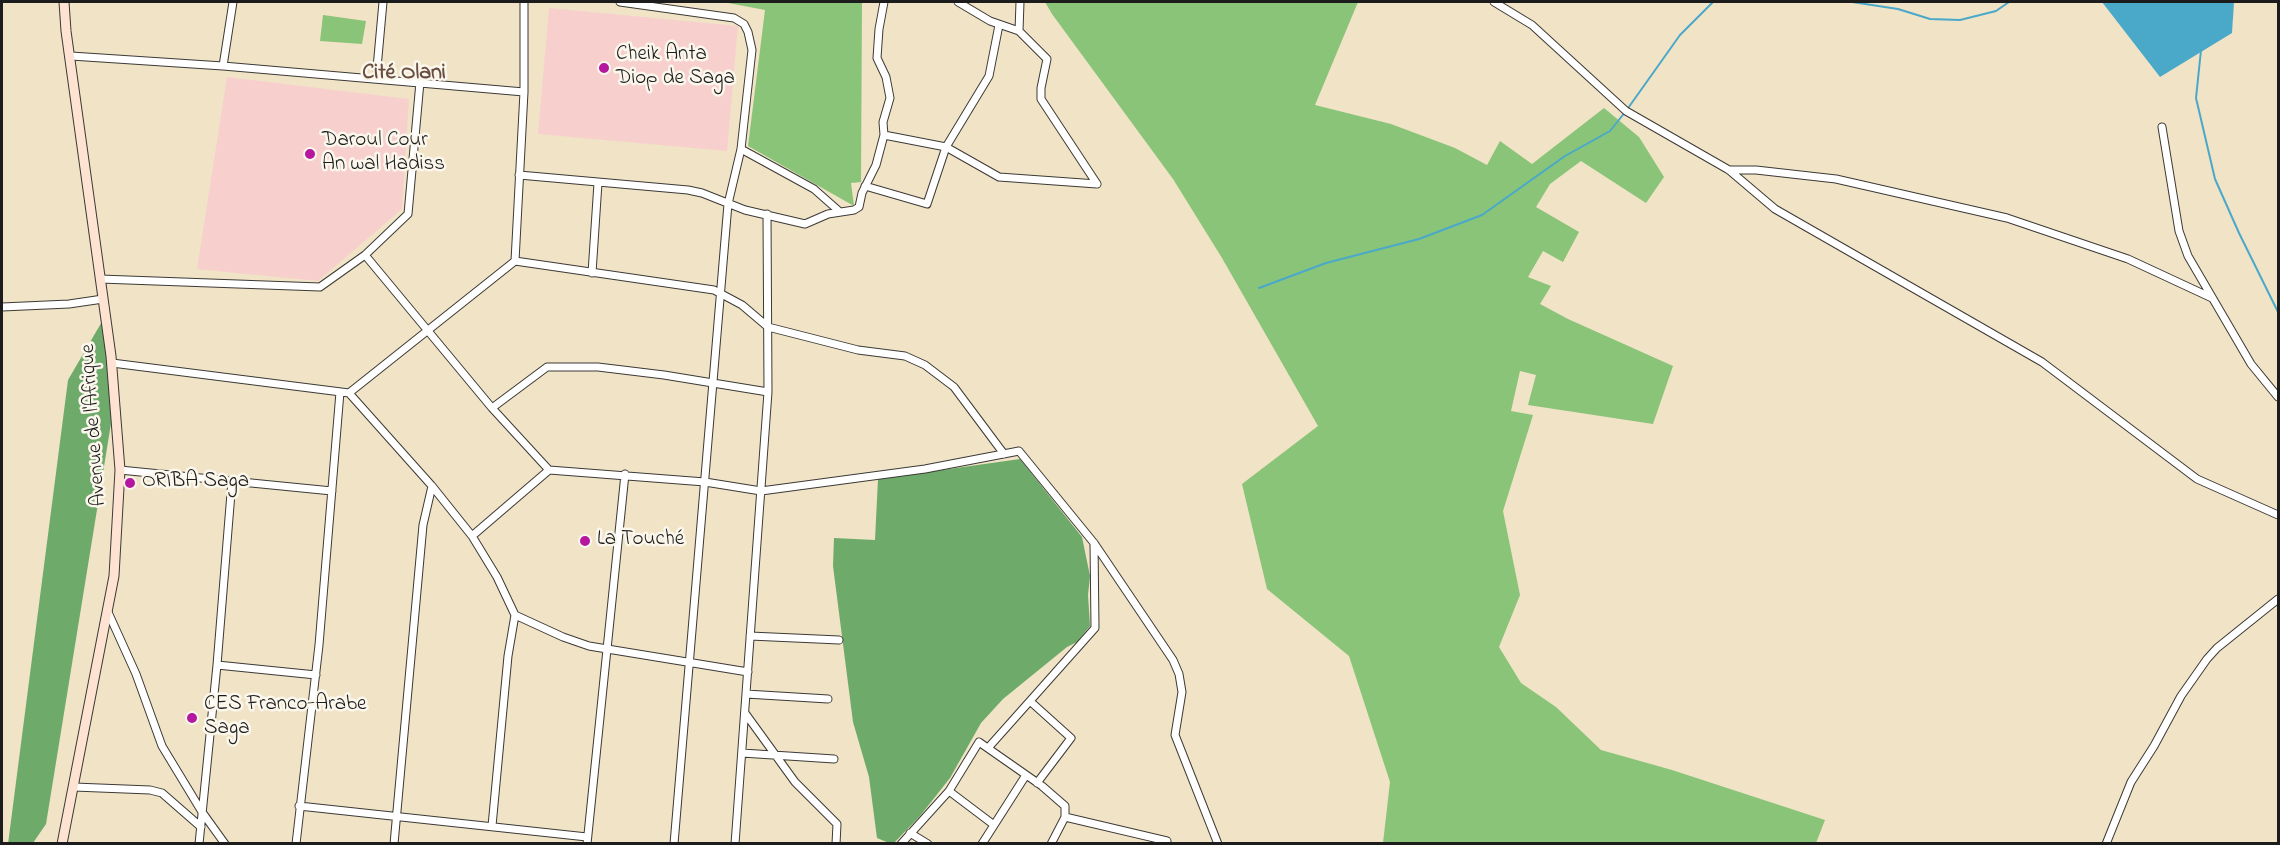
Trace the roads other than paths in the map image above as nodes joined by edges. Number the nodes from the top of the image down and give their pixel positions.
1 (64, 2) edge
2 (233, 2) edge
3 (383, 2) edge
4 (524, 2) edge
5 (620, 2) edge
6 (884, 2) edge
7 (958, 2) edge
8 (1020, 2) edge
9 (1494, 2) edge
10 (999, 25) junction
11 (1019, 31) junction
12 (71, 57) junction
13 (223, 66) junction
14 (376, 79) junction
15 (420, 82) junction
16 (524, 92) junction
17 (2162, 127) dead end
18 (884, 135) junction
19 (946, 147) junction
20 (741, 149) junction
21 (1729, 170) junction
22 (519, 176) junction
23 (598, 183) junction
24 (865, 186) junction
25 (728, 204) junction
26 (840, 212) junction
27 (768, 214) junction
28 (364, 255) junction
29 (514, 261) junction
30 (592, 273) junction
31 (100, 279) junction
32 (721, 292) junction
33 (2212, 298) junction
34 (103, 299) junction
35 (2, 307) edge
36 (768, 327) junction
37 (428, 329) junction
38 (112, 363) junction
39 (713, 383) junction
40 (340, 392) junction
41 (768, 392) junction
42 (349, 393) junction
43 (2278, 397) edge
44 (492, 408) junction
45 (1004, 454) junction
46 (120, 470) junction
47 (549, 470) junction
48 (625, 474) junction
49 (232, 481) junction
50 (705, 482) junction
51 (432, 486) junction
52 (332, 491) junction
53 (761, 491) junction
54 (2278, 515) edge
55 (472, 536) junction
56 (1094, 543) junction
57 (2278, 599) edge
58 (107, 610) junction
59 (515, 615) junction
60 (750, 636) junction
61 (839, 640) dead end
62 (607, 650) junction
63 (689, 663) junction
64 (217, 665) junction
65 (748, 672) junction
66 (315, 675) junction
67 (746, 694) junction
68 (828, 699) dead end
69 (1031, 702) junction
70 (745, 712) junction
71 (988, 748) junction
72 (742, 753) junction
73 (776, 755) junction
74 (834, 759) dead end
75 (1026, 775) junction
76 (1037, 783) junction
77 (74, 787) junction
78 (949, 791) junction
79 (299, 806) junction
80 (202, 812) junction
81 (397, 815) junction
82 (1065, 816) junction
83 (994, 825) junction
84 (492, 826) junction
85 (201, 827) junction
86 (910, 833) junction
87 (587, 840) edge
88 (1167, 841) dead end
89 (62, 843) edge
90 (199, 843) edge
91 (225, 843) edge
92 (296, 843) edge
93 (394, 843) edge
94 (674, 843) edge
95 (735, 843) edge
96 (836, 843) edge
97 (901, 843) edge
98 (928, 843) edge
99 (982, 843) edge
100 (1051, 843) edge
101 (1218, 843) edge
102 (2106, 843) edge

1 - 12 main road, Avenue de l'Afrique
2 - 13 street
3 - 14 street
4 - 16 street
5 - 20 street
6 - 18 street
7 - 10 street
8 - 11 street
9 - 21 street
10 - 11 street
10 - 19 street
11 - 19 street
12 - 13 street
12 - 31 main road, Avenue de l'Afrique
13 - 14 street
14 - 15 street
15 - 16 street
15 - 28 street
16 - 22 street
17 - 33 street
18 - 19 street
18 - 24 street
19 - 24 street
20 - 25 street
20 - 26 street
21 - 33 street
21 - 54 street
22 - 23 street
22 - 29 street
23 - 25 street
23 - 30 street
24 - 26 street
25 - 27 street
25 - 32 street
26 - 27 street
27 - 36 street
28 - 31 street
28 - 37 street
29 - 30 street
29 - 37 street
30 - 32 street
31 - 34 main road, Avenue de l'Afrique
32 - 36 street
32 - 39 street
33 - 43 street
34 - 35 street
34 - 38 main road, Avenue de l'Afrique
36 - 41 street
36 - 45 street
37 - 42 street
37 - 44 street
38 - 40 street
38 - 46 main road, Avenue de l'Afrique
39 - 41 street
39 - 44 street
39 - 50 street
40 - 42 street
40 - 52 street
41 - 53 street
42 - 51 street
44 - 47 street
45 - 53 street
45 - 56 street
46 - 49 street
46 - 58 main road, Avenue de l'Afrique
47 - 48 street
47 - 55 street
48 - 50 street
48 - 62 street
49 - 52 street
49 - 64 street
50 - 53 street
50 - 63 street
51 - 55 street
51 - 81 street
52 - 66 street
53 - 60 street
55 - 59 street
56 - 69 street
56 - 101 street
57 - 102 street
58 - 77 main road, Avenue de l'Afrique
58 - 80 street
59 - 62 street
59 - 84 street
60 - 61 street
60 - 65 street
62 - 63 street
62 - 87 street
63 - 65 street
63 - 94 street
64 - 66 street
64 - 80 street
65 - 67 street
66 - 79 street
67 - 68 street
67 - 70 street
69 - 71 street
69 - 76 street
70 - 72 street
70 - 73 street
71 - 75 street
71 - 78 street
72 - 73 street
72 - 95 street
73 - 74 street
73 - 96 street
75 - 76 street
75 - 83 street
76 - 82 street
77 - 85 street
77 - 89 main road, Avenue de l'Afrique
78 - 83 street
78 - 86 street
79 - 81 street
79 - 92 street
80 - 85 street
80 - 91 street
81 - 84 street
81 - 93 street
82 - 88 street
82 - 100 street
83 - 99 street
84 - 87 street
85 - 90 street
86 - 97 street
86 - 98 street

